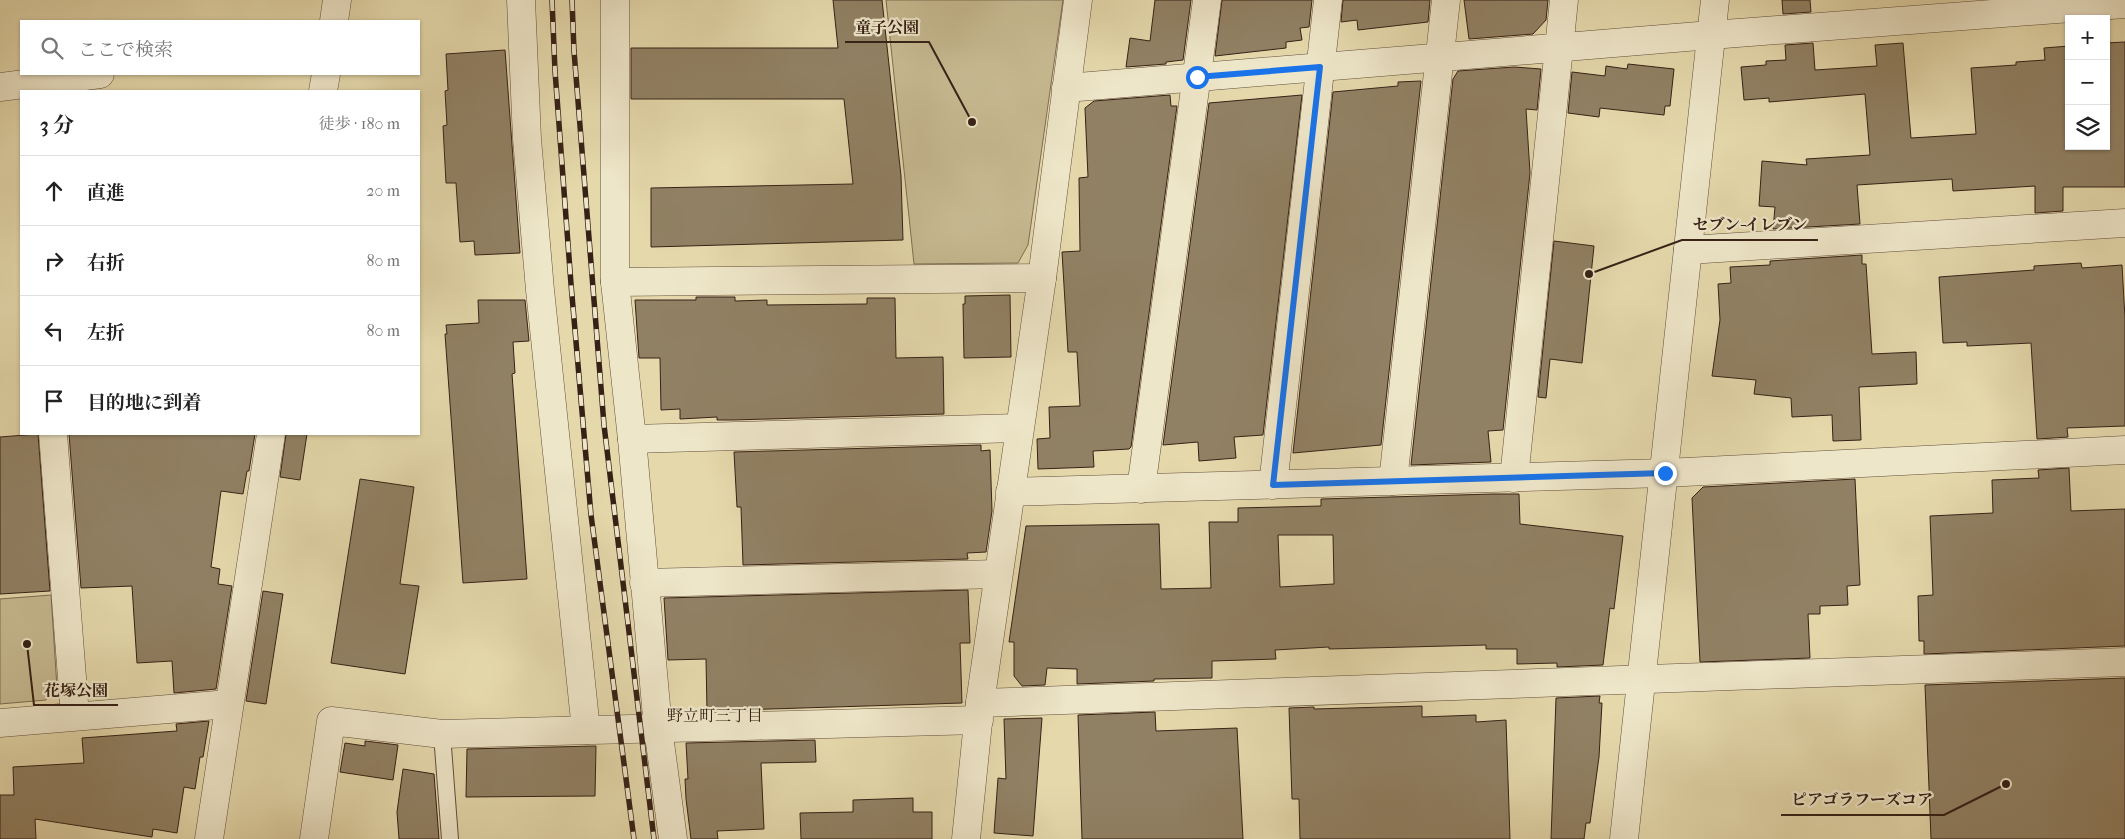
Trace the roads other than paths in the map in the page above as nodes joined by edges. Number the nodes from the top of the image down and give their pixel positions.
1 (337, 0) edge
2 (521, 0) edge
3 (615, 0) edge
4 (1078, 0) edge
5 (1207, 0) edge
6 (1328, 0) edge
7 (1446, 0) edge
8 (1564, 0) edge
9 (1715, 0) edge
10 (2125, 4) edge
11 (334, 20) edge
12 (1711, 36) junction
13 (1559, 48) junction
14 (1440, 57) junction
15 (1320, 67) junction
16 (94, 75) edge
17 (326, 75) edge
18 (1197, 77) junction
19 (17, 87) edge
20 (1066, 88) junction
21 (323, 90) edge
22 (2125, 223) edge
23 (1688, 250) junction
24 (1042, 278) junction
25 (615, 282) junction
26 (1019, 428) junction
27 (53, 435) edge
28 (271, 435) edge
29 (632, 439) junction
30 (2125, 450) edge
31 (1665, 473) junction
32 (1514, 478) junction
33 (1393, 481) junction
34 (1273, 485) junction
35 (1141, 489) junction
36 (1010, 492) junction
37 (998, 574) junction
38 (644, 582) junction
39 (2125, 662) edge
40 (1642, 680) junction
41 (229, 704) junction
42 (980, 711) junction
43 (75, 716) junction
44 (0, 723) edge
45 (658, 728) junction
46 (586, 730) junction
47 (442, 734) junction
48 (209, 839) edge
49 (314, 839) edge
50 (450, 839) edge
51 (673, 839) edge
52 (966, 839) edge
53 (1624, 839) edge

1 - 11 street
2 - 46 street
3 - 25 street
4 - 20 street
5 - 18 street
6 - 15 street
7 - 14 street
8 - 13 street
9 - 12 street
10 - 12 street
12 - 13 street
12 - 23 street
13 - 14 street
13 - 32 street
14 - 15 street
14 - 33 street
15 - 18 street
15 - 34 street
16 - 19 street
17 - 21 street
18 - 20 street
18 - 35 street
20 - 24 street
22 - 23 street
23 - 31 street
24 - 25 street
24 - 26 street
25 - 29 street
26 - 29 street
26 - 36 street
27 - 43 street
28 - 41 street
29 - 38 street
30 - 31 street
31 - 32 street
31 - 40 street
32 - 33 street
33 - 34 street
34 - 35 street
35 - 36 street
36 - 37 street
37 - 38 street
37 - 42 street
38 - 45 street
39 - 40 street
40 - 42 street
40 - 53 street
41 - 43 street
41 - 48 street
42 - 45 street
42 - 52 street
43 - 44 street
45 - 46 street
45 - 51 street
46 - 47 street
47 - 49 street
47 - 50 lane

